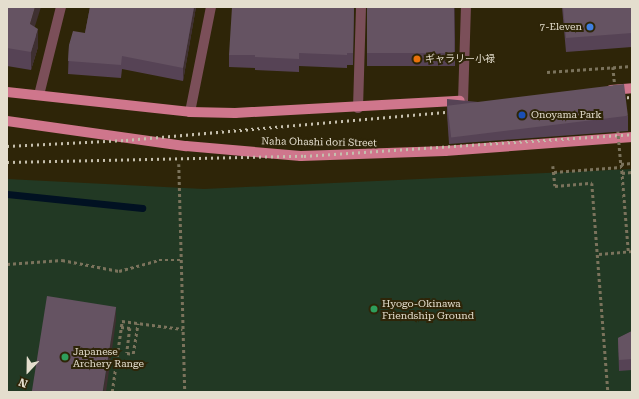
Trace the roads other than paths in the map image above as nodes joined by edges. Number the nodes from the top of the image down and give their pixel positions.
1 (61, 7) edge
2 (211, 7) edge
3 (361, 7) edge
4 (466, 7) edge
5 (632, 88) edge
6 (601, 91) edge
7 (7, 92) edge
8 (39, 95) junction
9 (467, 101) joint
10 (358, 108) junction
11 (190, 112) junction
12 (7, 121) edge
13 (632, 137) edge

1 - 8 street
2 - 11 street
3 - 10 street
4 - 9 street
5 - 6 main road
7 - 8 main road
8 - 11 main road
9 - 10 main road
10 - 11 main road
12 - 13 main road, Naha Ohashi dori Street

